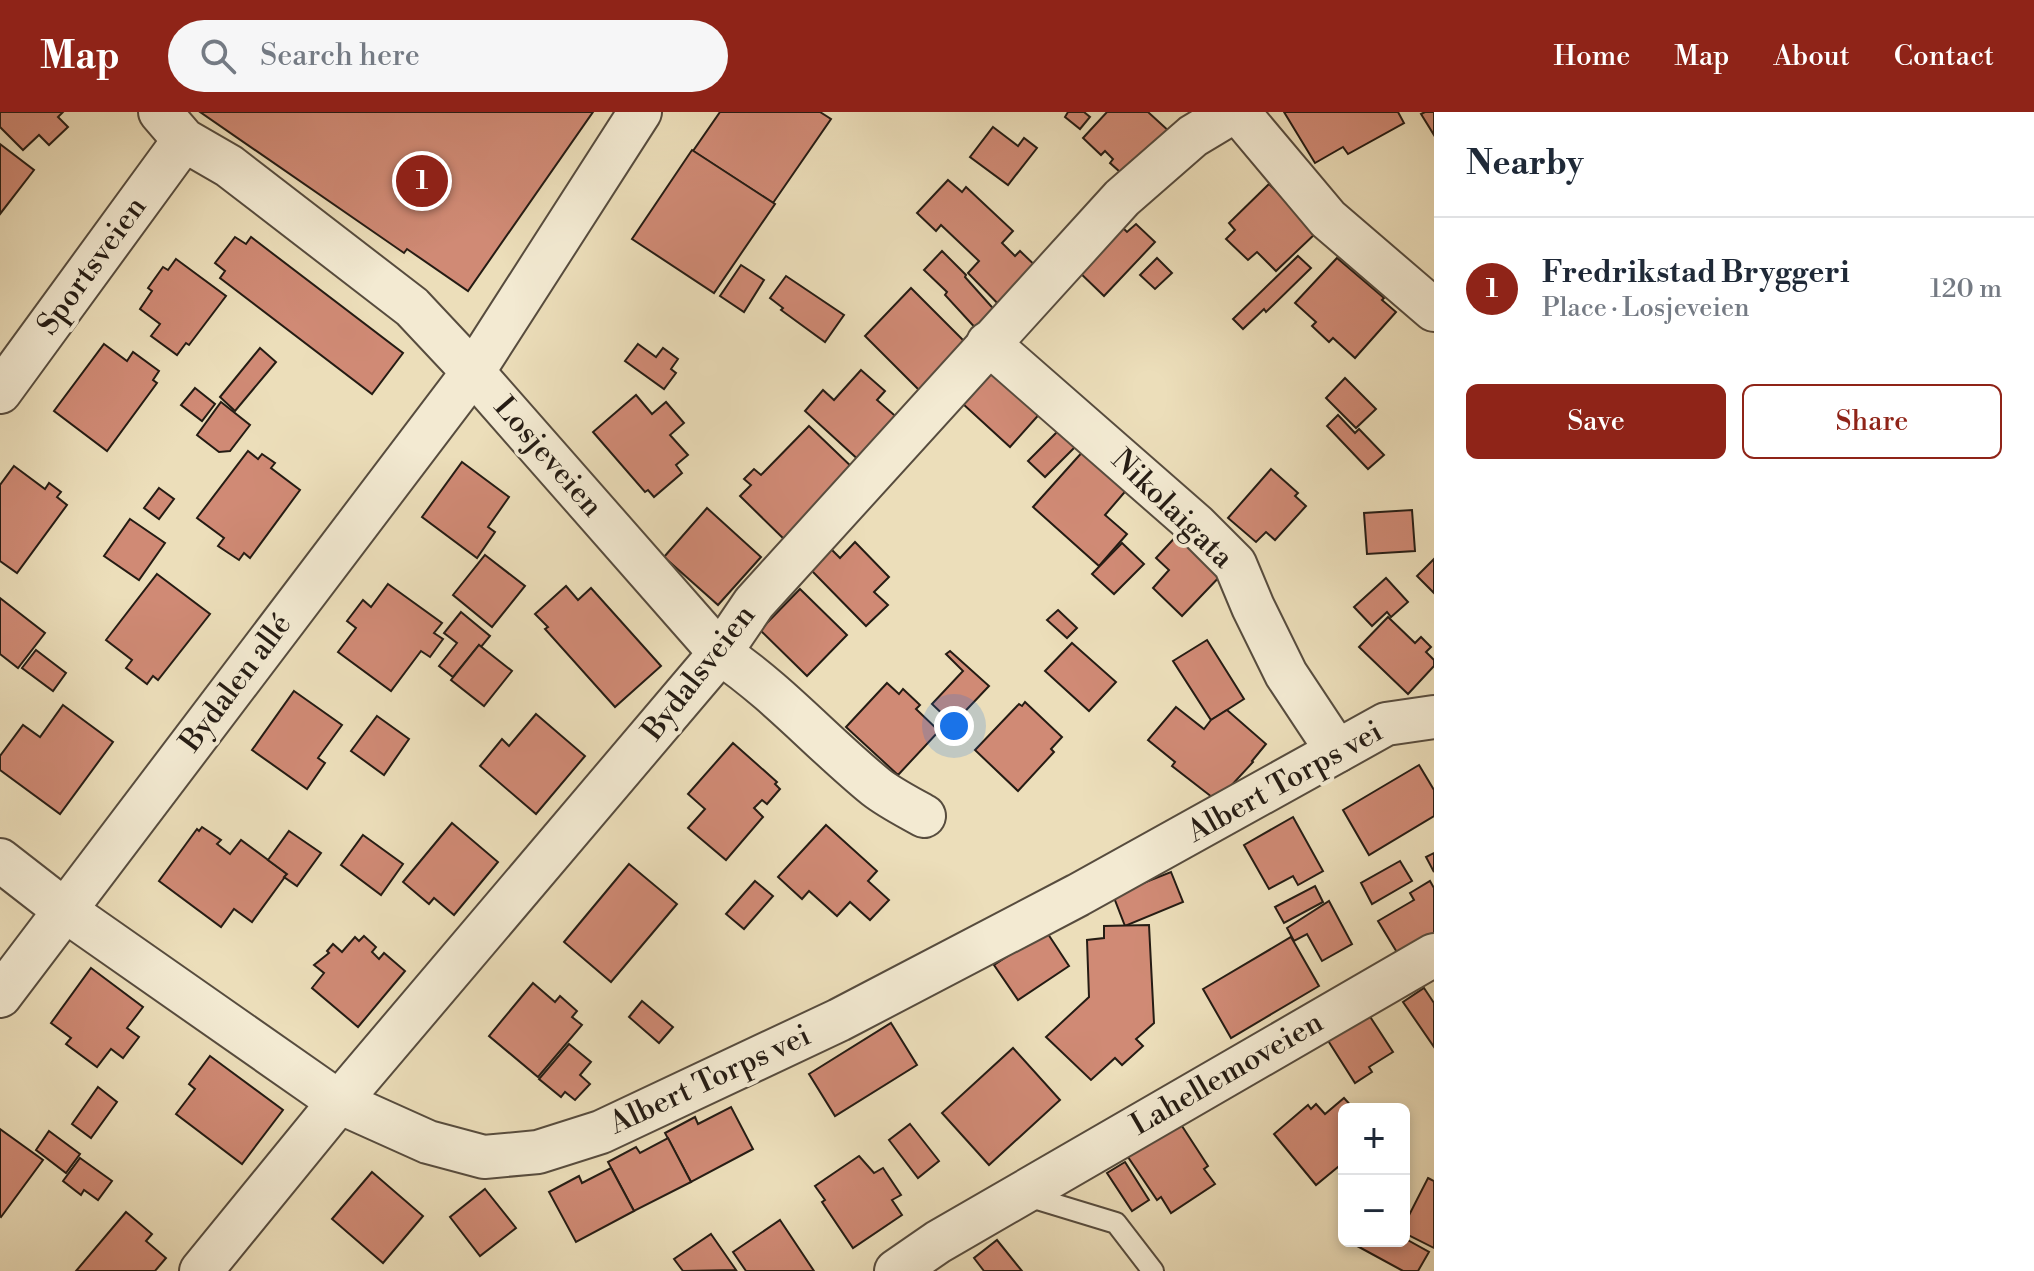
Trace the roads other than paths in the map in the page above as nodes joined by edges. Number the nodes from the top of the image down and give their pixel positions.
1 (640, 112) edge
2 (1236, 112) edge
3 (172, 126) edge
4 (1434, 310) edge
5 (988, 343) junction
6 (473, 372) junction
7 (0, 392) edge
8 (720, 653) junction
9 (1434, 717) edge
10 (1337, 751) junction
11 (924, 816) dead end
12 (0, 860) edge
13 (63, 909) junction
14 (1434, 955) edge
15 (0, 996) edge
16 (339, 1102) junction
17 (1020, 1194) junction
18 (201, 1271) edge
19 (896, 1271) edge
20 (1153, 1271) edge

1 - 6 street, Bydalen allé
2 - 4 street
2 - 5 street, Bydalsveien
3 - 6 street, Losjeveien
3 - 7 street, Sportsveien
5 - 8 street, Bydalsveien
5 - 10 street, Nikolaigata
6 - 8 street, Losjeveien
6 - 13 street, Bydalen allé
8 - 11 street, Losjeveien
8 - 16 street, Bydalsveien
9 - 10 street, Albert Torps vei
10 - 16 street, Albert Torps vei
12 - 13 street, Albert Torps vei
13 - 15 street, Bydalen allé
13 - 16 street, Albert Torps vei
14 - 17 street, Lahellemoveien
16 - 18 street, Bydalsveien
17 - 19 street, Lahellemoveien
17 - 20 lane

